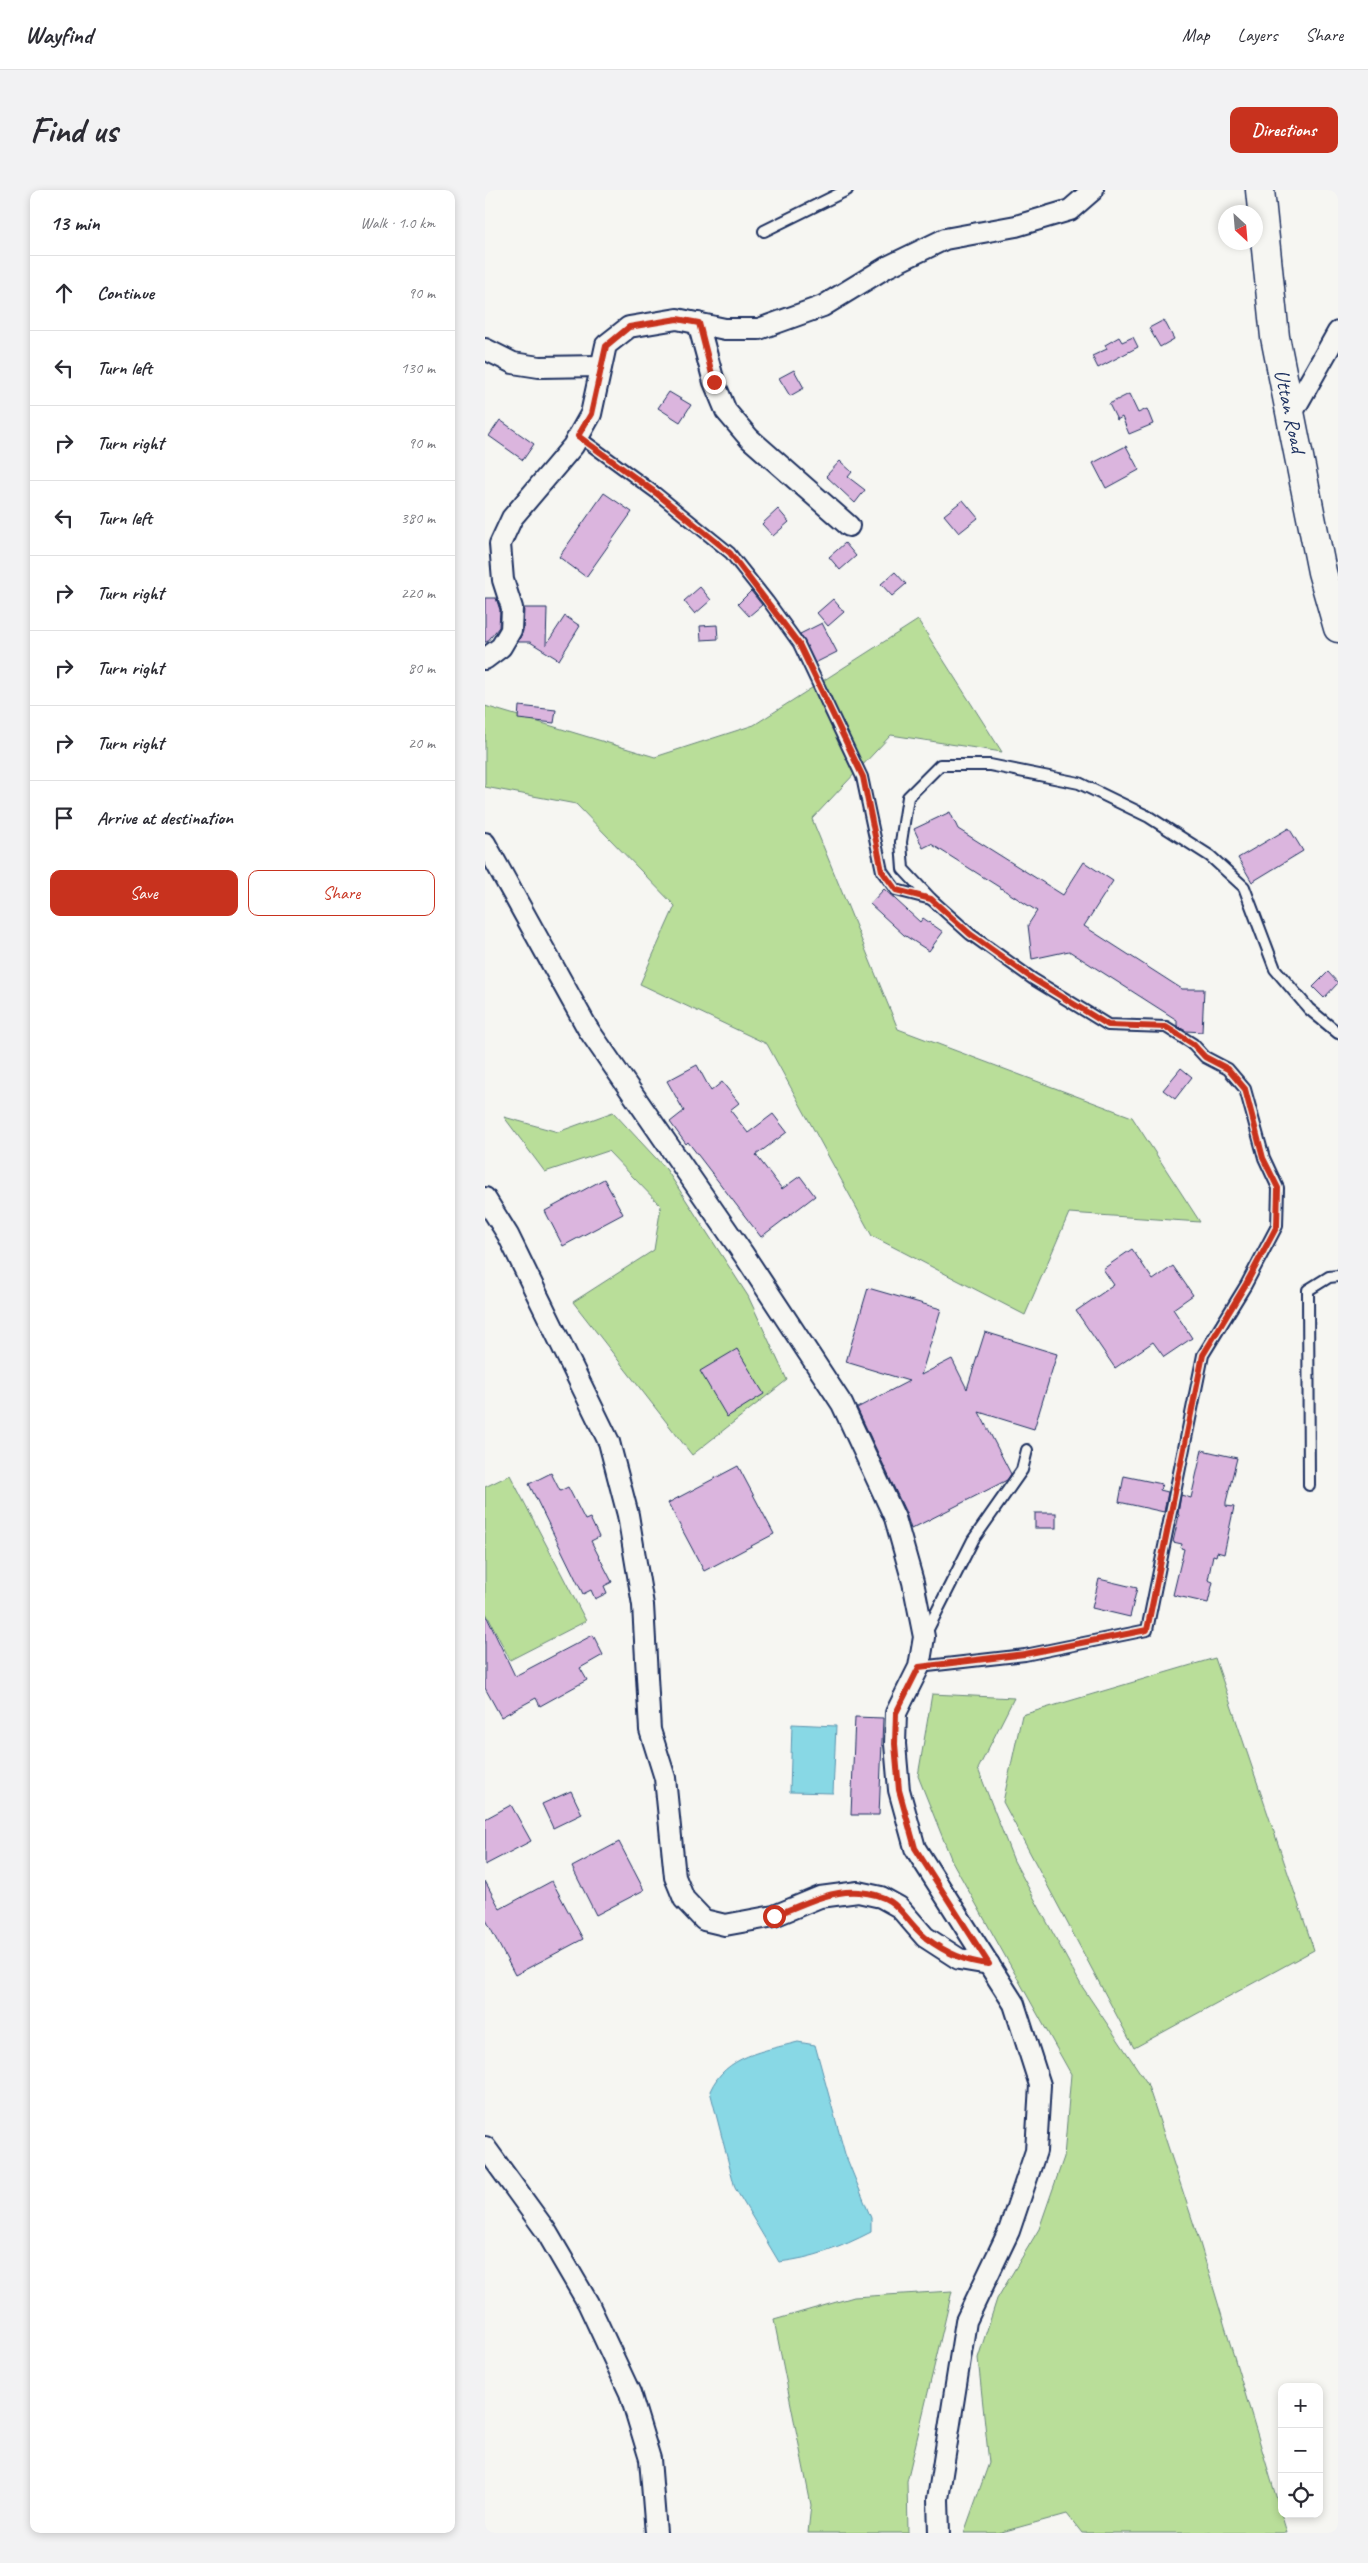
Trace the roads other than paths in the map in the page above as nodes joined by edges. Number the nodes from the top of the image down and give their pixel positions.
1 (847, 190) edge
2 (1093, 190) edge
3 (1260, 190) edge
4 (763, 230) dead end
5 (699, 323) junction
6 (1338, 332) edge
7 (485, 349) edge
8 (601, 366) junction
9 (1291, 415) junction
10 (578, 436) junction
11 (849, 526) dead end
12 (1338, 628) edge
13 (485, 659) edge
14 (487, 850) edge
15 (931, 899) junction
16 (1338, 1033) edge
17 (485, 1198) edge
18 (1338, 1276) edge
19 (1027, 1450) dead end
20 (1309, 1485) dead end
21 (924, 1636) junction
22 (919, 1667) junction
23 (989, 1964) junction
24 (485, 2147) edge
25 (656, 2533) edge
26 (939, 2533) edge

1 - 4 lane
2 - 5 street
3 - 9 main road, Uttan Road
5 - 8 street
5 - 11 street
6 - 9 street
7 - 8 street
8 - 10 street
9 - 12 main road, Uttan Road
10 - 13 street
10 - 15 lane
14 - 21 street
15 - 16 lane
15 - 22 lane
17 - 23 street
18 - 20 lane
19 - 21 lane
21 - 22 street
22 - 23 street
23 - 26 street
24 - 25 street

